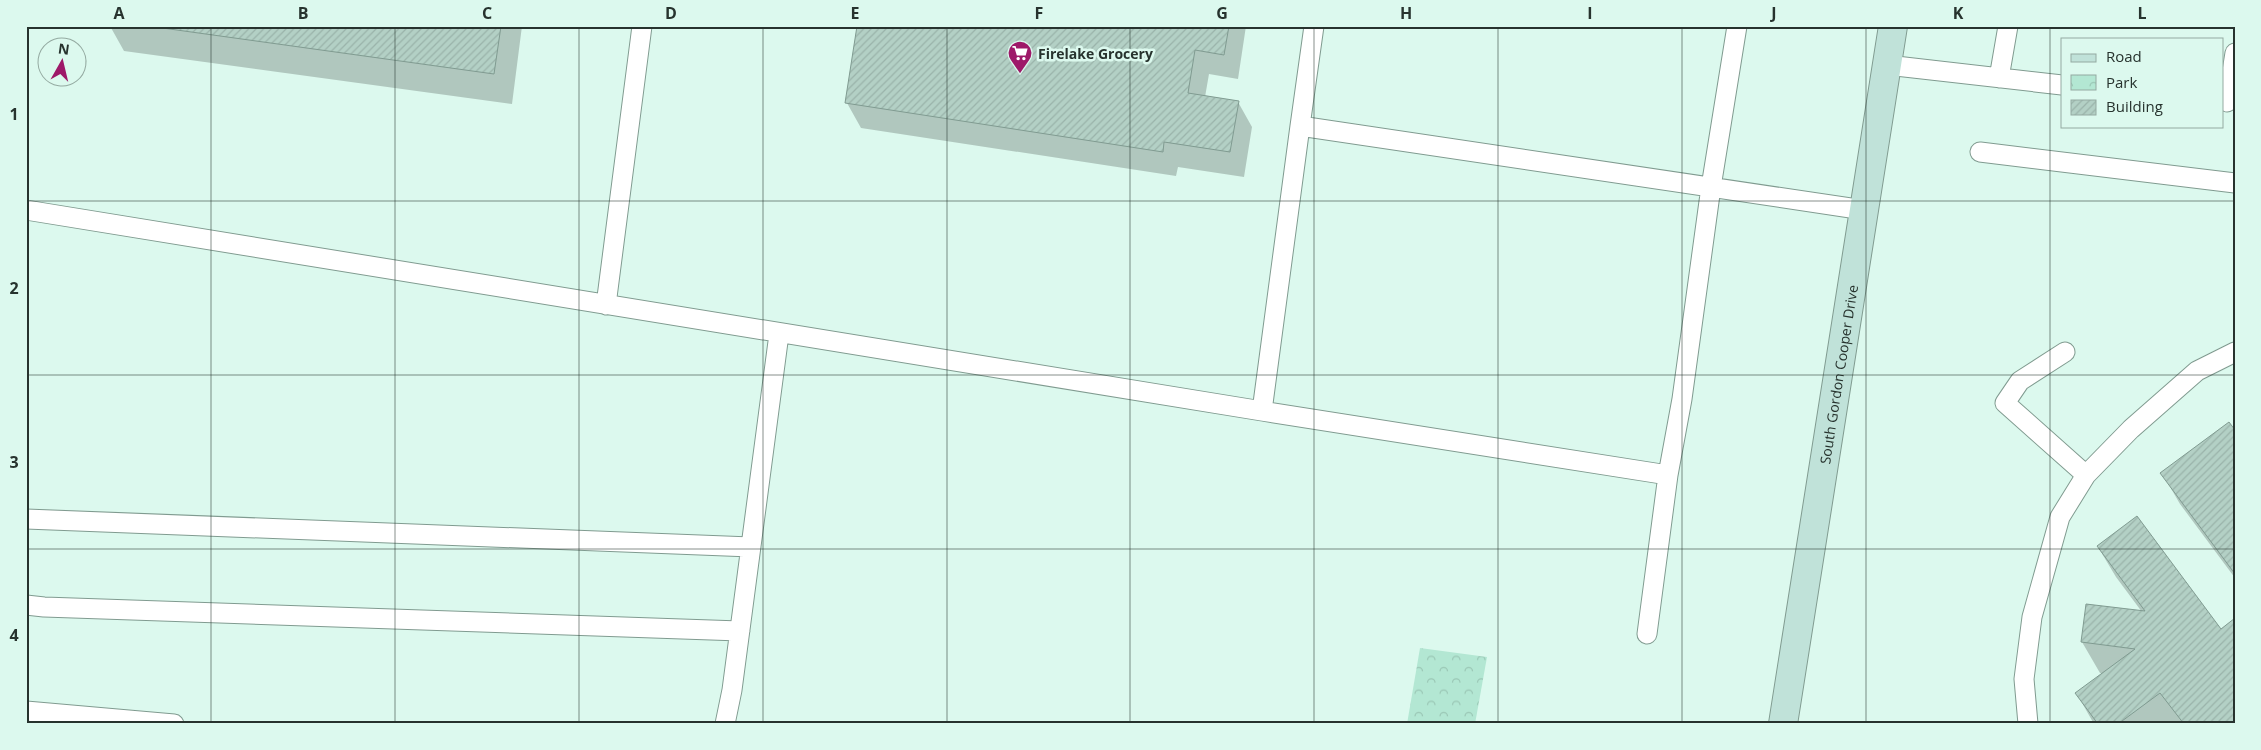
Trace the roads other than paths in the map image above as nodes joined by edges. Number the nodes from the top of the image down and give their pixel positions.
1 (642, 26) edge
2 (1314, 26) edge
3 (1737, 26) edge
4 (1894, 26) edge
5 (2008, 26) edge
6 (2235, 53) edge
7 (1887, 65) junction
8 (2000, 78) junction
9 (2061, 84) edge
10 (2228, 102) edge
11 (1300, 126) junction
12 (1980, 152) dead end
13 (2235, 183) edge
14 (1711, 187) junction
15 (26, 210) edge
16 (1864, 210) junction
17 (606, 305) junction
18 (779, 334) junction
19 (2065, 352) dead end
20 (2235, 352) edge
21 (1262, 411) junction
22 (1668, 475) junction
23 (2086, 475) junction
24 (26, 519) edge
25 (751, 547) junction
26 (26, 604) edge
27 (740, 631) junction
28 (1647, 634) dead end
29 (26, 711) edge
30 (174, 724) edge
31 (725, 724) edge
32 (1783, 724) edge
33 (2028, 724) edge

1 - 17 lane
2 - 11 lane
3 - 14 lane
4 - 7 main road, South Gordon Cooper Drive
5 - 8 lane
6 - 10 lane
7 - 8 lane
7 - 16 main road, South Gordon Cooper Drive
8 - 9 lane
11 - 14 lane
11 - 21 lane
12 - 13 lane
14 - 16 lane
14 - 22 lane
15 - 17 lane
16 - 32 main road, South Gordon Cooper Drive
17 - 18 lane
18 - 21 lane
18 - 25 lane
19 - 23 lane
20 - 23 lane
21 - 22 lane
22 - 28 lane
23 - 33 lane
24 - 25 lane
25 - 27 lane
26 - 27 lane
27 - 31 lane
29 - 30 lane

